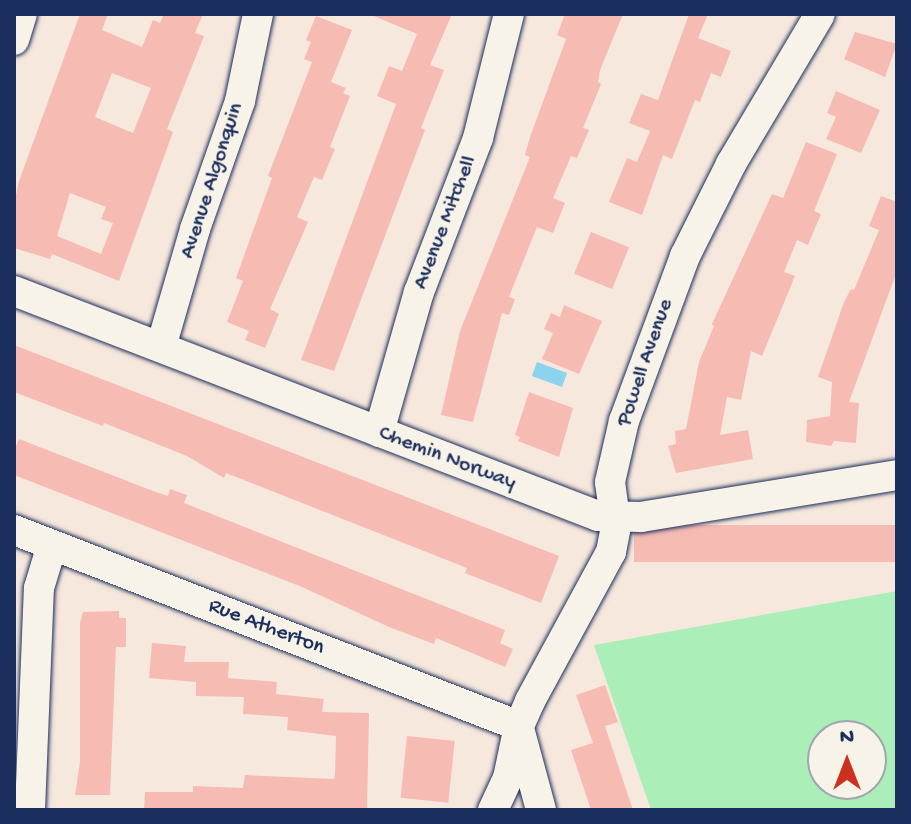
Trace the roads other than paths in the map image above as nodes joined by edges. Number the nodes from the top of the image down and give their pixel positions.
1 (22, 14) edge
2 (258, 14) edge
3 (509, 14) edge
4 (820, 14) edge
5 (14, 40) edge
6 (14, 291) edge
7 (161, 347) junction
8 (379, 432) junction
9 (897, 475) edge
10 (615, 518) junction
11 (14, 530) edge
12 (52, 545) junction
13 (519, 726) junction
14 (30, 810) edge
15 (493, 810) edge
16 (541, 810) edge

1 - 5 street
2 - 7 street, Avenue Algonquin
3 - 8 street, Avenue Mitchell
4 - 10 street, Powell Avenue
6 - 7 street, Chemin Norway
7 - 8 street, Chemin Norway
8 - 10 street, Chemin Norway
9 - 10 street, Chemin Norway
10 - 13 street, Powell Avenue
11 - 12 street, Rue Atherton
12 - 13 street, Rue Atherton
12 - 14 street
13 - 15 street, Powell Avenue
13 - 16 street

